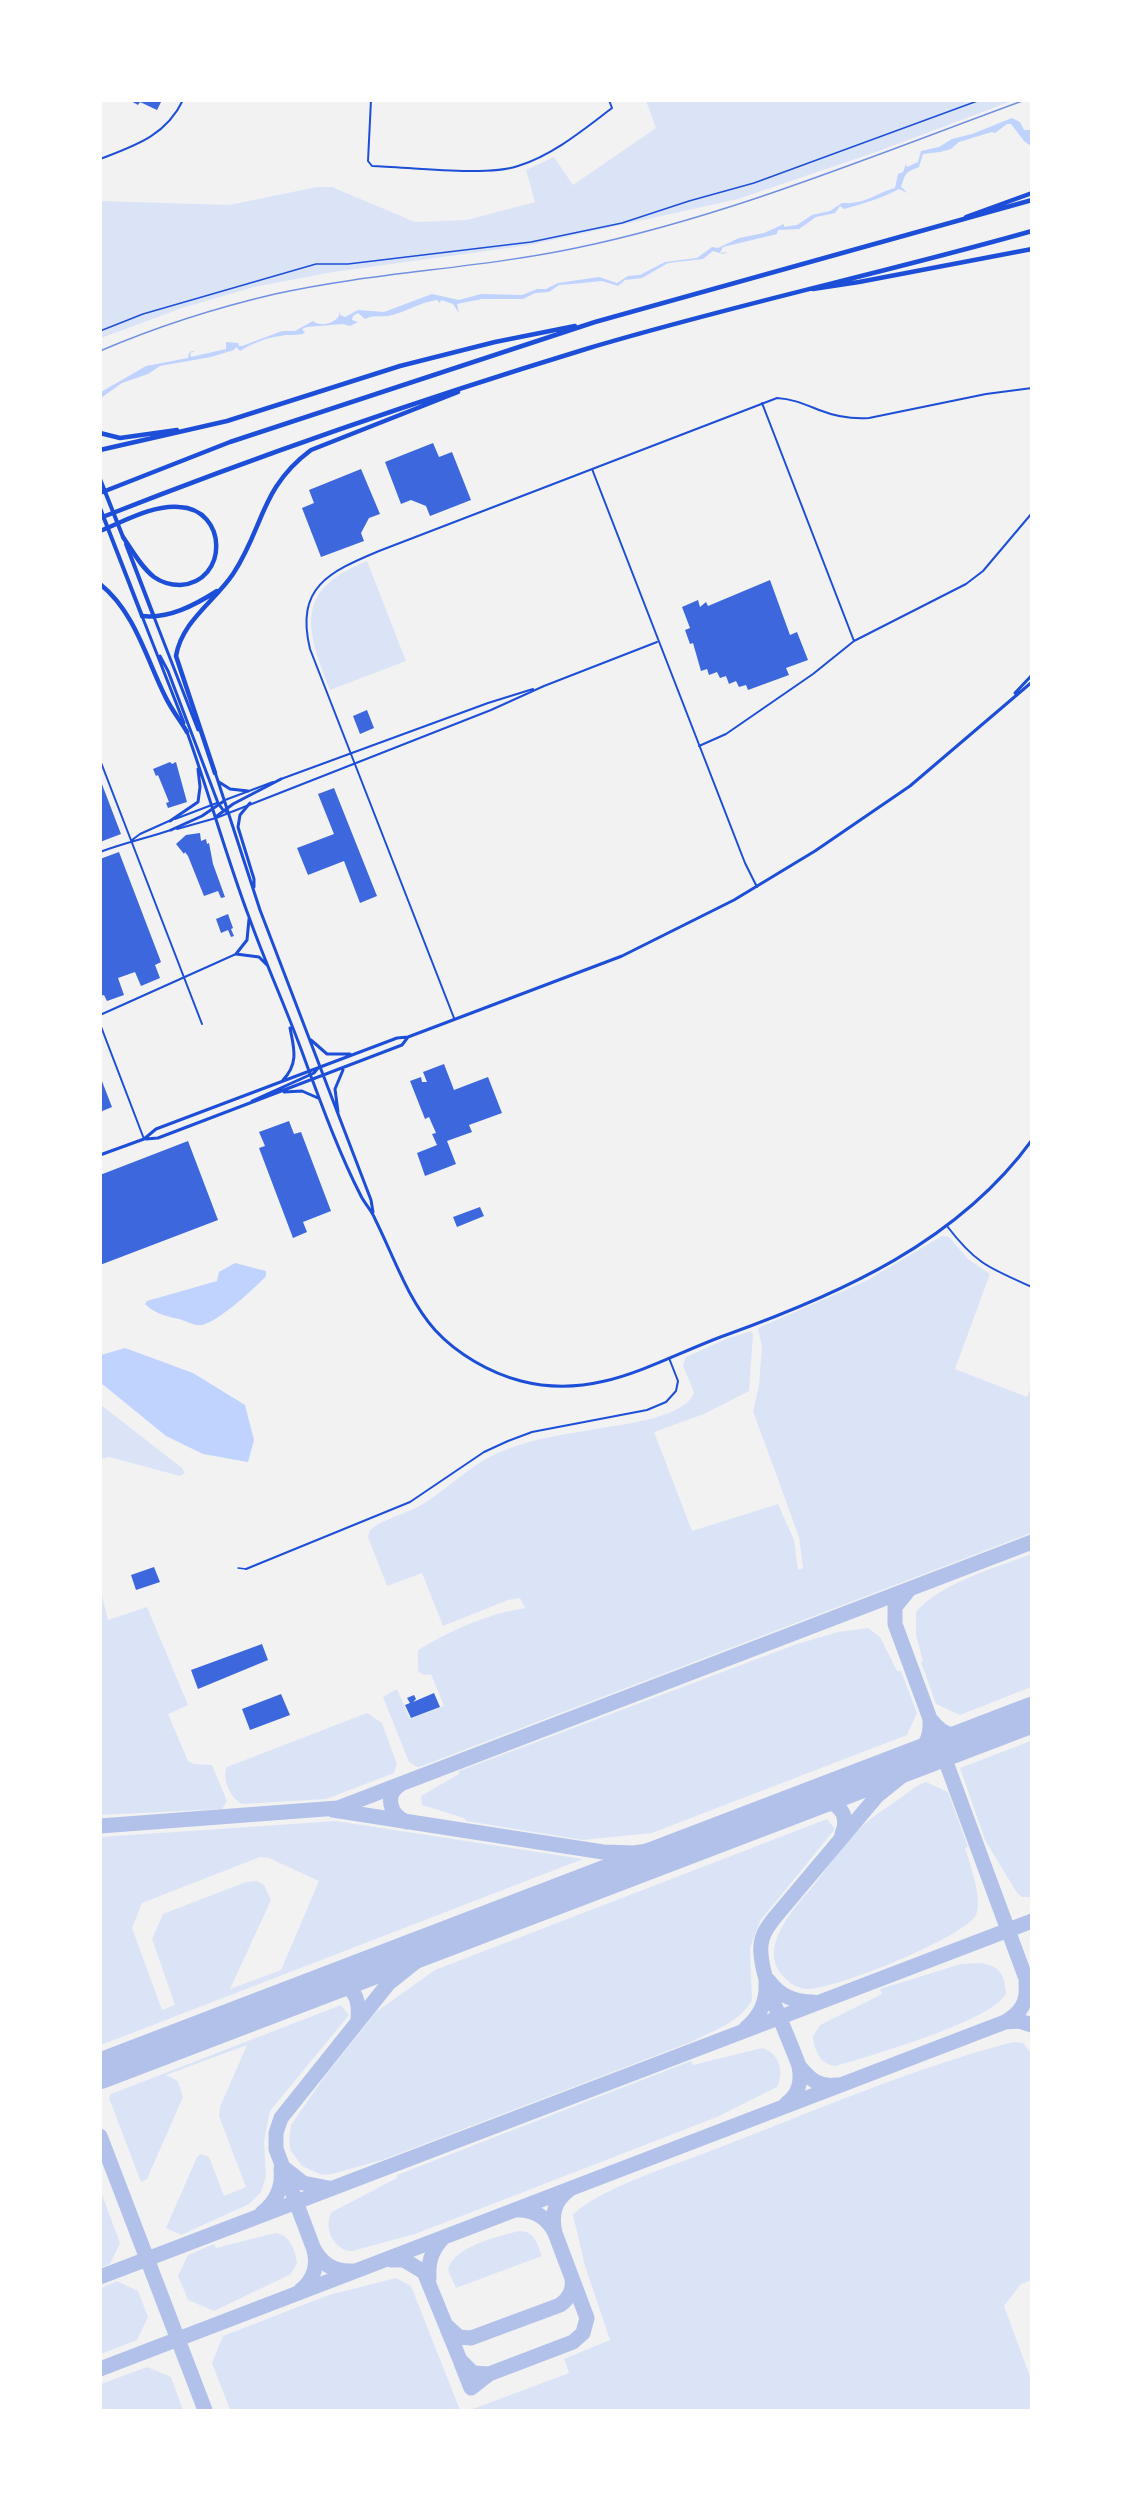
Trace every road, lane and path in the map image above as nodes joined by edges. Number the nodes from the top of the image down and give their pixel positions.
1 (183, 100) edge
2 (371, 100) edge
3 (609, 100) edge
4 (980, 100) edge
5 (100, 159) edge
6 (1032, 193) edge
7 (1032, 200) edge
8 (956, 223) junction
9 (1032, 231) edge
10 (1032, 249) edge
11 (805, 289) junction
12 (595, 322) junction
13 (100, 332) edge
14 (474, 385) junction
15 (1032, 388) edge
16 (762, 403) junction
17 (192, 430) junction
18 (100, 433) edge
19 (100, 450) edge
20 (592, 469) junction
21 (100, 479) edge
22 (100, 493) edge
23 (100, 508) edge
24 (1032, 513) edge
25 (100, 518) edge
26 (100, 531) edge
27 (123, 537) junction
28 (100, 584) edge
29 (220, 590) junction
30 (142, 616) junction
31 (154, 617) junction
32 (854, 641) junction
33 (657, 642) junction
34 (154, 646) junction
35 (1032, 675) edge
36 (1032, 682) edge
37 (544, 686) junction
38 (1008, 701) junction
39 (187, 732) junction
40 (699, 746) junction
41 (350, 753) junction
42 (100, 760) edge
43 (197, 761) junction
44 (354, 762) junction
45 (215, 773) junction
46 (281, 778) junction
47 (218, 781) junction
48 (248, 791) junction
49 (224, 800) junction
50 (250, 803) junction
51 (218, 804) junction
52 (212, 807) junction
53 (226, 810) junction
54 (216, 818) junction
55 (170, 821) junction
56 (171, 830) junction
57 (131, 840) junction
58 (100, 852) edge
59 (757, 887) junction
60 (254, 891) junction
61 (249, 917) junction
62 (236, 954) junction
63 (268, 966) junction
64 (183, 977) junction
65 (100, 1015) edge
66 (289, 1020) junction
67 (455, 1020) junction
68 (100, 1024) edge
69 (202, 1024) dead end
70 (408, 1037) junction
71 (310, 1038) junction
72 (357, 1053) junction
73 (319, 1066) junction
74 (344, 1068) junction
75 (309, 1073) junction
76 (323, 1076) junction
77 (312, 1080) junction
78 (282, 1081) junction
79 (278, 1093) junction
80 (319, 1099) junction
81 (226, 1113) junction
82 (339, 1119) junction
83 (144, 1139) junction
84 (1032, 1140) edge
85 (100, 1155) edge
86 (374, 1214) junction
87 (946, 1226) junction
88 (1032, 1287) edge
89 (669, 1358) junction
90 (238, 1568) dead end
91 (246, 1569) joint

1 - 5 street
2 - 3 street
4 - 13 path
6 - 8 highway
7 - 8 highway
8 - 12 highway
9 - 11 highway
10 - 11 highway
11 - 14 highway
12 - 17 highway
12 - 22 highway
14 - 25 highway
14 - 29 highway
15 - 16 street
16 - 20 street
16 - 32 street
17 - 18 highway
17 - 19 highway
20 - 33 street
20 - 41 street
21 - 27 main road
23 - 30 main road
24 - 32 street
26 - 27 highway
27 - 31 main road
28 - 39 highway
29 - 31 highway
29 - 45 highway
30 - 31 highway
30 - 34 street
31 - 45 street
32 - 40 street
33 - 37 street
33 - 40 street
34 - 39 street
34 - 51 street
35 - 38 street
36 - 38 street
37 - 41 street
37 - 44 street
38 - 59 street
39 - 43 street
40 - 59 street
41 - 44 street
41 - 46 street
42 - 57 street
43 - 52 street
43 - 55 street
44 - 50 street
44 - 67 street
45 - 47 street
46 - 48 street
46 - 53 street
47 - 48 street
47 - 49 street
48 - 49 street
49 - 51 street
49 - 53 street
50 - 53 street
50 - 60 street
51 - 52 street
51 - 53 street
52 - 54 street
52 - 55 street
52 - 56 street
53 - 54 street
53 - 60 street
54 - 56 street
54 - 61 street
55 - 57 street
56 - 57 street
57 - 58 street
57 - 64 street
59 - 67 street
60 - 71 street
61 - 62 street
61 - 63 street
62 - 63 street
62 - 64 street
63 - 66 street
64 - 65 street
64 - 69 street
66 - 75 street
66 - 78 street
67 - 70 street
68 - 83 street
70 - 72 street
70 - 74 street
71 - 72 street
71 - 73 street
72 - 73 street
73 - 75 street
73 - 76 street
74 - 76 street
74 - 82 street
75 - 77 street
75 - 78 street
75 - 81 street
76 - 77 street
76 - 82 street
77 - 79 street
77 - 80 street
78 - 83 street
79 - 80 street
79 - 81 street
80 - 86 street
81 - 83 street
82 - 86 street
83 - 85 street
84 - 87 street
86 - 89 street
87 - 88 street
87 - 89 street
89 - 91 street
90 - 91 lane

